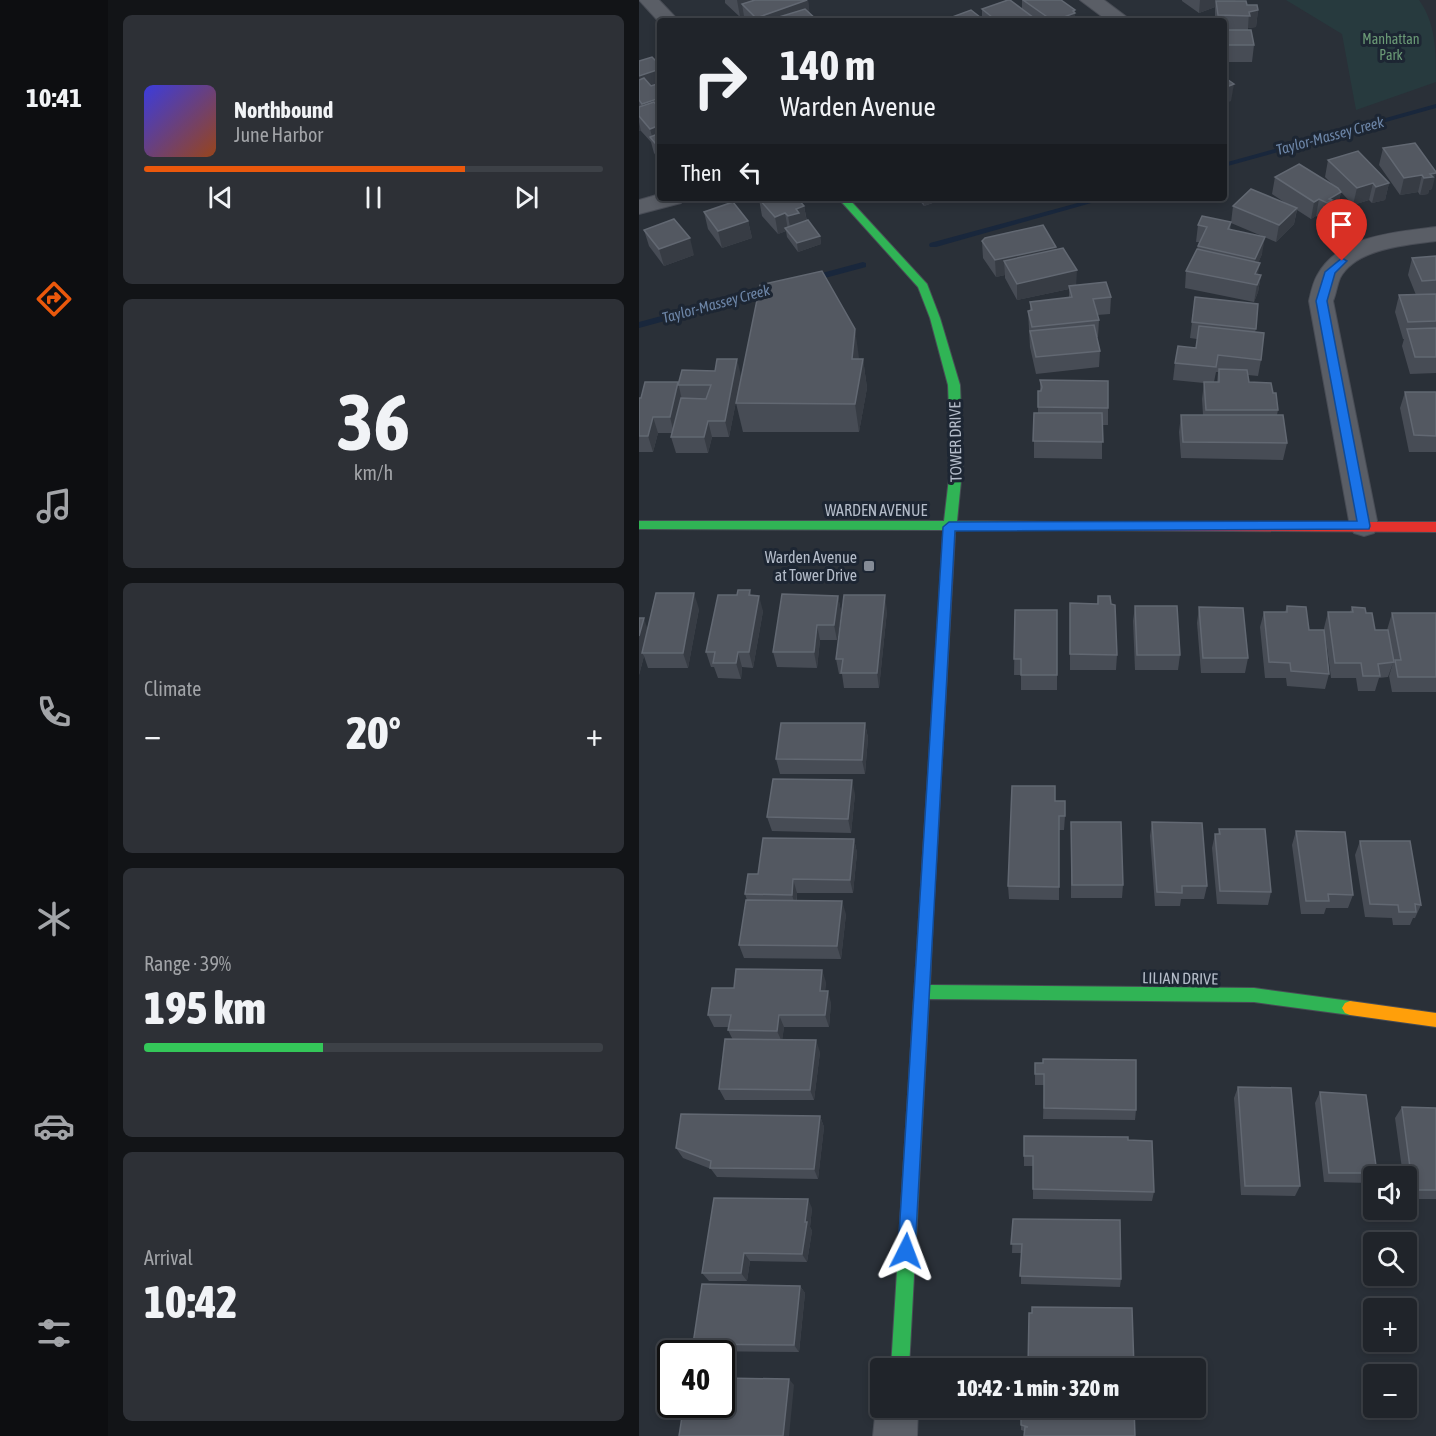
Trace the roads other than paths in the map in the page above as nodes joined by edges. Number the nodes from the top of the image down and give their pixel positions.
1 (648, 0) edge
2 (1090, 0) edge
3 (666, 18) edge
4 (1117, 18) edge
5 (662, 201) edge
6 (846, 201) edge
7 (639, 207) edge
8 (1436, 234) edge
9 (639, 525) edge
10 (1364, 526) junction
11 (949, 527) junction
12 (1436, 527) edge
13 (921, 992) junction
14 (1436, 1020) edge
15 (901, 1358) edge
16 (896, 1418) edge
17 (895, 1436) edge

1 - 3 street
2 - 4 street
5 - 7 street
6 - 11 street, TOWER DRIVE
8 - 10 street
9 - 11 street, WARDEN AVENUE
10 - 11 street, WARDEN AVENUE
10 - 12 street, WARDEN AVENUE
11 - 13 street, TOWER DRIVE
13 - 14 street, LILIAN DRIVE
13 - 15 street, TOWER DRIVE
16 - 17 street

